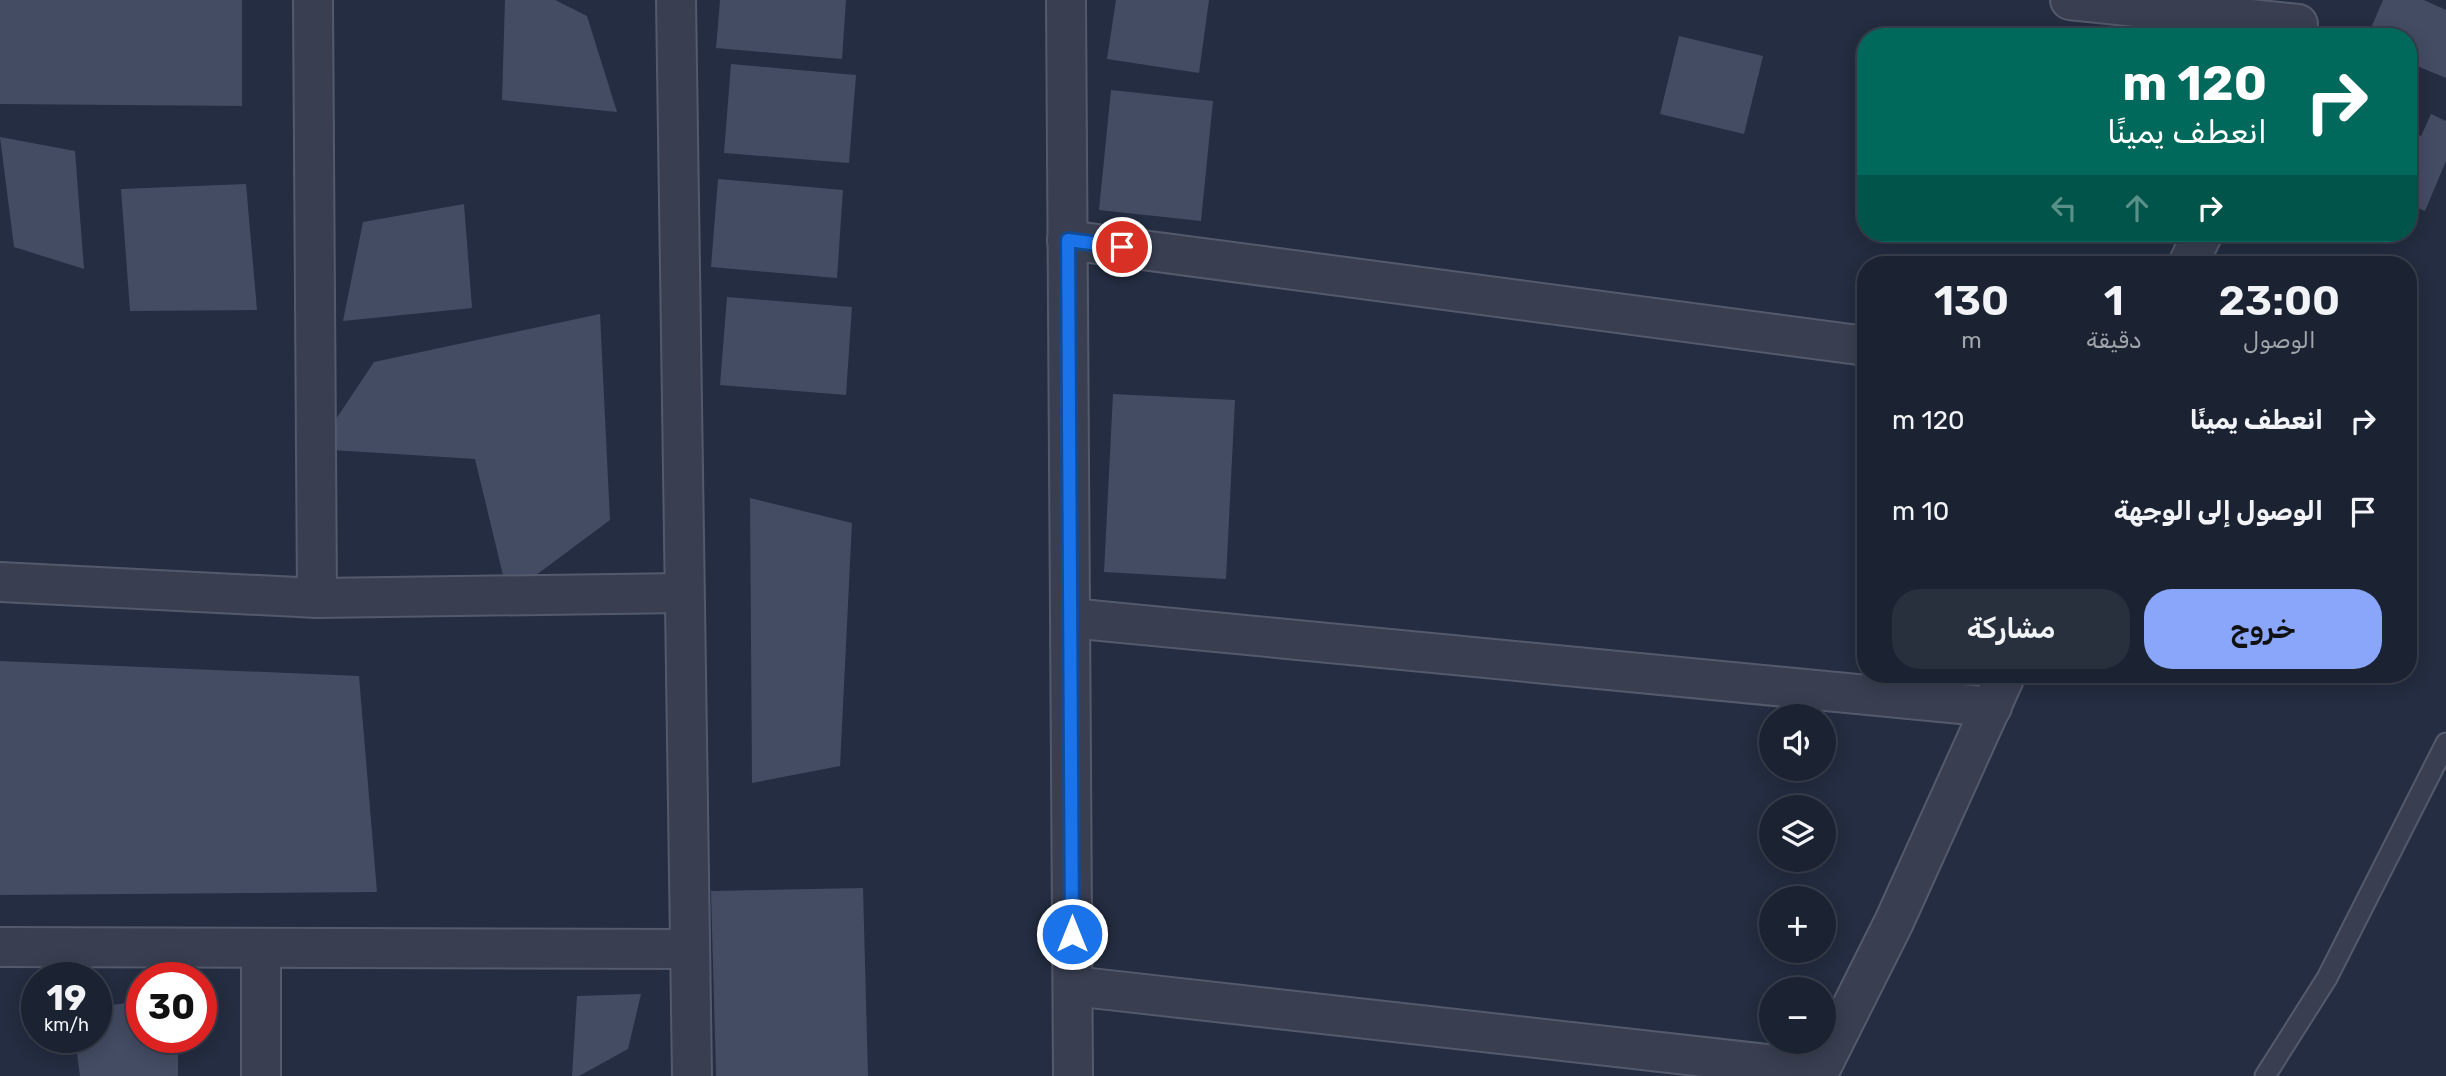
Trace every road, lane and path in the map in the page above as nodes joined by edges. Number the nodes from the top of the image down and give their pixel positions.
1 (313, 0) edge
2 (676, 0) edge
3 (1066, 0) edge
4 (2070, 0) edge
5 (2300, 20) edge
6 (1068, 240) junction
7 (1857, 345) edge
8 (0, 582) edge
9 (684, 593) junction
10 (317, 598) junction
11 (1070, 618) junction
12 (1857, 679) edge
13 (1909, 683) edge
14 (1999, 690) edge
15 (2446, 743) edge
16 (0, 947) edge
17 (261, 948) junction
18 (690, 949) junction
19 (1073, 986) junction
20 (1819, 1073) edge
21 (261, 1076) edge
22 (692, 1076) edge
23 (1073, 1076) edge
24 (2265, 1076) edge

1 - 10 street
2 - 9 street
3 - 6 street
4 - 5 street
6 - 7 street
6 - 11 street
8 - 10 street
9 - 10 street
9 - 18 street
11 - 12 street
11 - 19 street
13 - 14 street
14 - 20 street
15 - 24 lane
16 - 17 street
17 - 18 street
17 - 21 street
18 - 22 street
19 - 20 street
19 - 23 street

